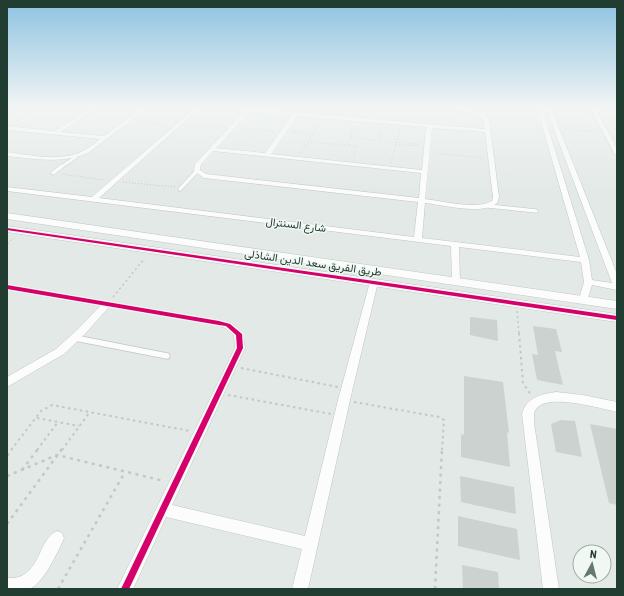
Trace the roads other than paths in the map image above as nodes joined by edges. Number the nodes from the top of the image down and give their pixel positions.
1 (84, 136) edge
2 (108, 136) edge
3 (167, 136) edge
4 (225, 136) edge
5 (281, 136) edge
6 (429, 136) edge
7 (489, 136) edge
8 (547, 136) edge
9 (558, 136) edge
10 (607, 136) edge
11 (105, 138) junction
12 (212, 149) junction
13 (617, 153) edge
14 (7, 154) edge
15 (267, 155) junction
16 (76, 156) junction
17 (197, 171) junction
18 (425, 172) junction
19 (53, 173) dead end
20 (7, 189) edge
21 (180, 189) dead end
22 (93, 200) junction
23 (422, 201) junction
24 (488, 206) junction
25 (536, 211) dead end
26 (7, 216) edge
27 (7, 228) edge
28 (418, 240) junction
29 (179, 241) junction
30 (455, 245) junction
31 (213, 246) junction
32 (166, 252) junction
33 (203, 258) junction
34 (585, 260) junction
35 (617, 262) edge
36 (608, 263) junction
37 (456, 281) junction
38 (374, 282) junction
39 (588, 282) junction
40 (617, 286) edge
41 (7, 287) edge
42 (584, 299) junction
43 (108, 303) junction
44 (617, 304) edge
45 (617, 318) edge
46 (75, 338) junction
47 (167, 356) dead end
48 (10, 378) edge
49 (617, 407) edge
50 (163, 510) junction
51 (57, 538) dead end
52 (311, 544) junction
53 (7, 586) edge
54 (125, 589) edge
55 (300, 589) edge
56 (551, 589) edge

1 - 11 street
2 - 11 street
3 - 22 street
4 - 12 street
5 - 15 street
6 - 18 street
7 - 24 street
8 - 34 street
9 - 36 street
10 - 13 street
11 - 16 street
12 - 15 street
12 - 17 street
14 - 16 street
15 - 18 street
16 - 19 lane
17 - 21 lane
17 - 23 street
18 - 23 street
20 - 22 street, شارع السنترال
22 - 28 street, شارع السنترال
23 - 24 street
23 - 28 street
24 - 25 lane
26 - 29 street, طريق الفريق سعد الدين الشاذلى
27 - 32 street, طريق الفريق سعد الدين الشاذلى
28 - 30 street, شارع السنترال
29 - 31 street, طريق الفريق سعد الدين الشاذلى
29 - 32 street
30 - 34 street, شارع السنترال
30 - 37 street
31 - 33 street
31 - 37 street, طريق الفريق سعد الدين الشاذلى
32 - 33 street, طريق الفريق سعد الدين الشاذلى
33 - 38 street, طريق الفريق سعد الدين الشاذلى
34 - 39 street
35 - 36 street
36 - 40 street
37 - 42 street, طريق الفريق سعد الدين الشاذلى
38 - 45 street, طريق الفريق سعد الدين الشاذلى
38 - 52 street
39 - 40 street
39 - 42 street
41 - 43 street
42 - 44 street, طريق الفريق سعد الدين الشاذلى
43 - 46 street
43 - 50 street
46 - 47 lane
46 - 48 street
49 - 56 street
50 - 52 street
50 - 54 street
51 - 53 street
52 - 55 street

